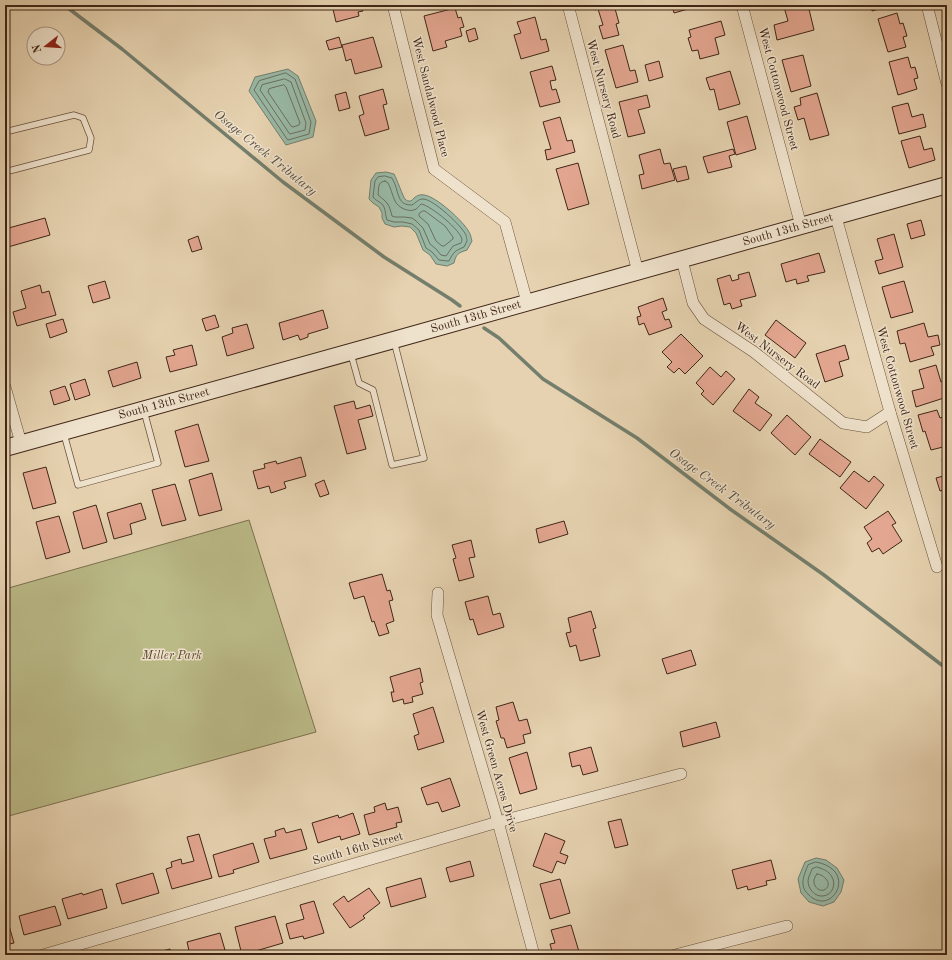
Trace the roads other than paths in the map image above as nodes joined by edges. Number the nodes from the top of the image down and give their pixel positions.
1 (393, 5) edge
2 (568, 5) edge
3 (742, 5) edge
4 (927, 5) edge
5 (947, 84) edge
6 (5, 132) edge
7 (5, 172) edge
8 (947, 185) edge
9 (836, 217) junction
10 (801, 226) junction
11 (682, 260) junction
12 (638, 272) junction
13 (527, 302) junction
14 (393, 340) junction
15 (351, 352) junction
16 (5, 387) edge
17 (143, 409) junction
18 (890, 412) junction
19 (63, 431) junction
20 (21, 443) junction
21 (5, 448) edge
22 (936, 567) dead end
23 (438, 594) dead end
24 (681, 774) dead end
25 (498, 822) junction
26 (787, 926) dead end
27 (43, 955) edge
28 (534, 955) edge
29 (675, 955) edge

1 - 13 street, West Sandalwood Place
2 - 12 street, West Nursery Road
3 - 10 street, West Cottonwood Street
4 - 5 street
6 - 7 lane
8 - 9 street, South 13th Street
9 - 10 street, South 13th Street
9 - 18 street, West Cottonwood Street
10 - 11 street, South 13th Street
11 - 12 street, South 13th Street
11 - 18 street, West Nursery Road
12 - 13 street, South 13th Street
13 - 14 street, South 13th Street
14 - 15 street, South 13th Street
14 - 15 lane
15 - 17 street, South 13th Street
16 - 20 street
17 - 19 street, South 13th Street
17 - 19 lane
18 - 22 street, West Cottonwood Street
19 - 20 street, South 13th Street
20 - 21 street, South 13th Street
23 - 25 street, West Green Acres Drive
24 - 25 street, South 16th Street
25 - 27 street, South 16th Street
25 - 28 street, West Green Acres Drive
26 - 29 street

